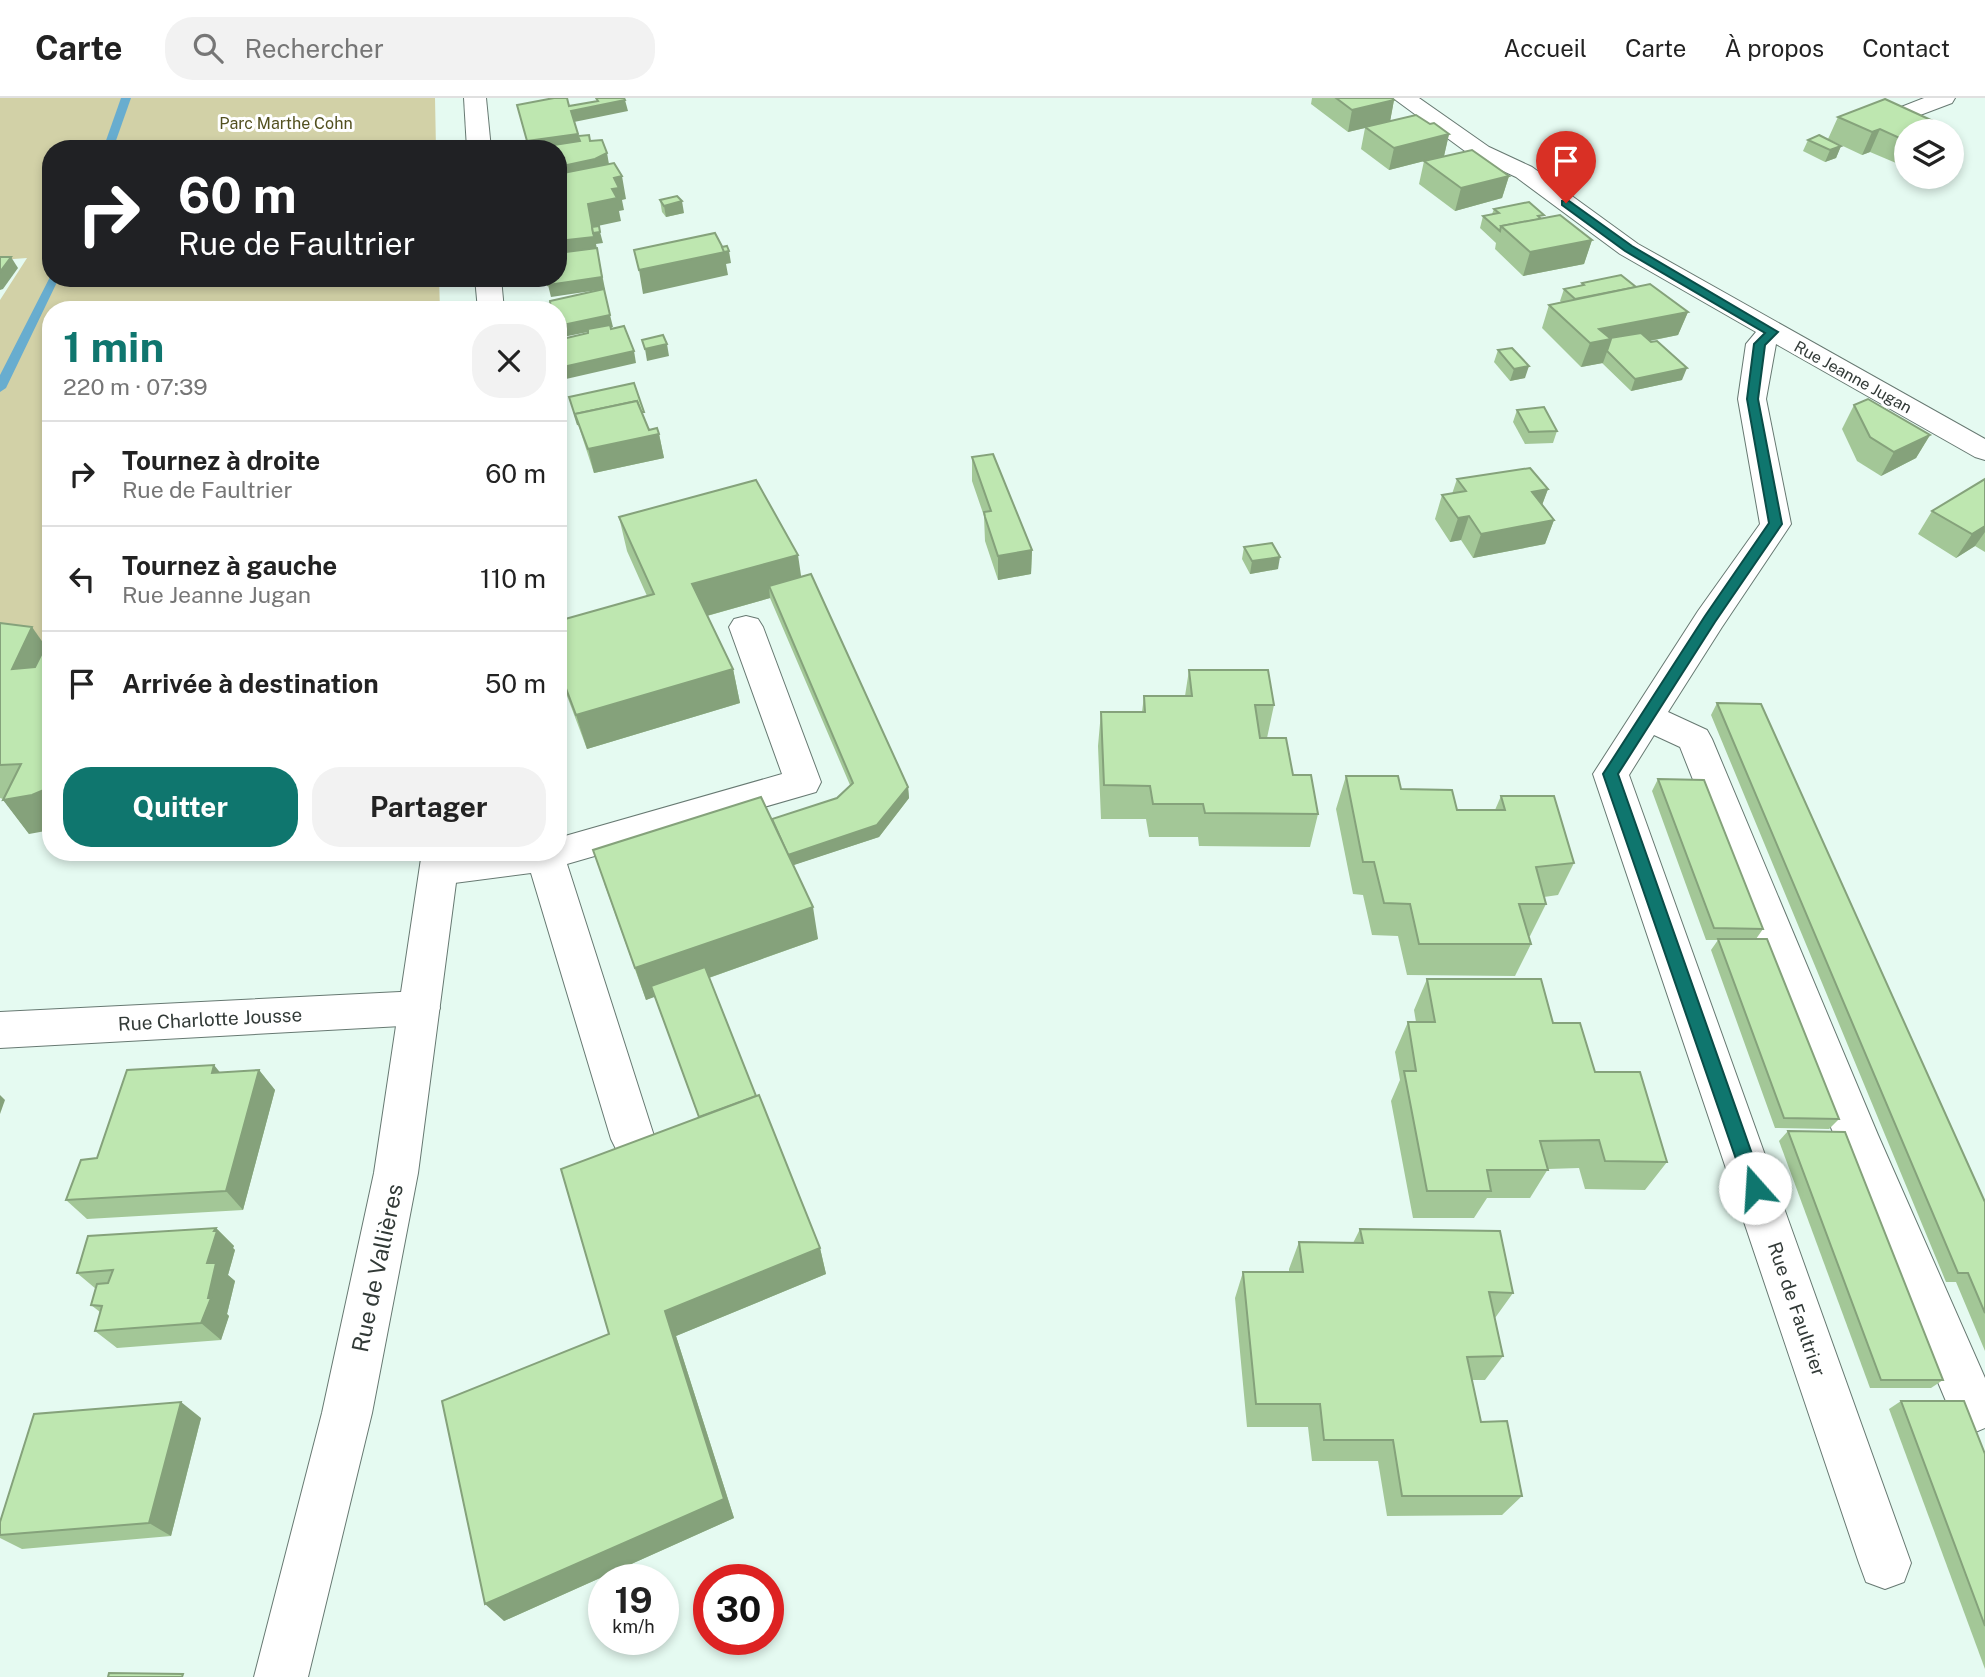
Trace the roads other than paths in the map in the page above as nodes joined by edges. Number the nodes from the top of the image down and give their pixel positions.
1 (475, 98) edge
2 (1404, 98) edge
3 (1944, 98) edge
4 (1886, 116) edge
5 (478, 140) edge
6 (1772, 332) junction
7 (1985, 451) edge
8 (746, 627) dead end
9 (1647, 717) junction
10 (567, 850) edge
11 (440, 861) edge
12 (547, 861) edge
13 (420, 1008) junction
14 (0, 1030) edge
15 (633, 1139) edge
16 (1973, 1408) dead end
17 (1885, 1563) dead end
18 (281, 1677) edge

1 - 5 street
2 - 6 street, Rue Jeanne Jugan
3 - 4 street
6 - 7 street, Rue Jeanne Jugan
6 - 9 street, Rue de Faultrier
8 - 10 street
9 - 16 street
9 - 17 street, Rue de Faultrier
11 - 13 street, Rue de Vallières
12 - 15 street
13 - 14 street, Rue Charlotte Jousse
13 - 18 street, Rue de Vallières

